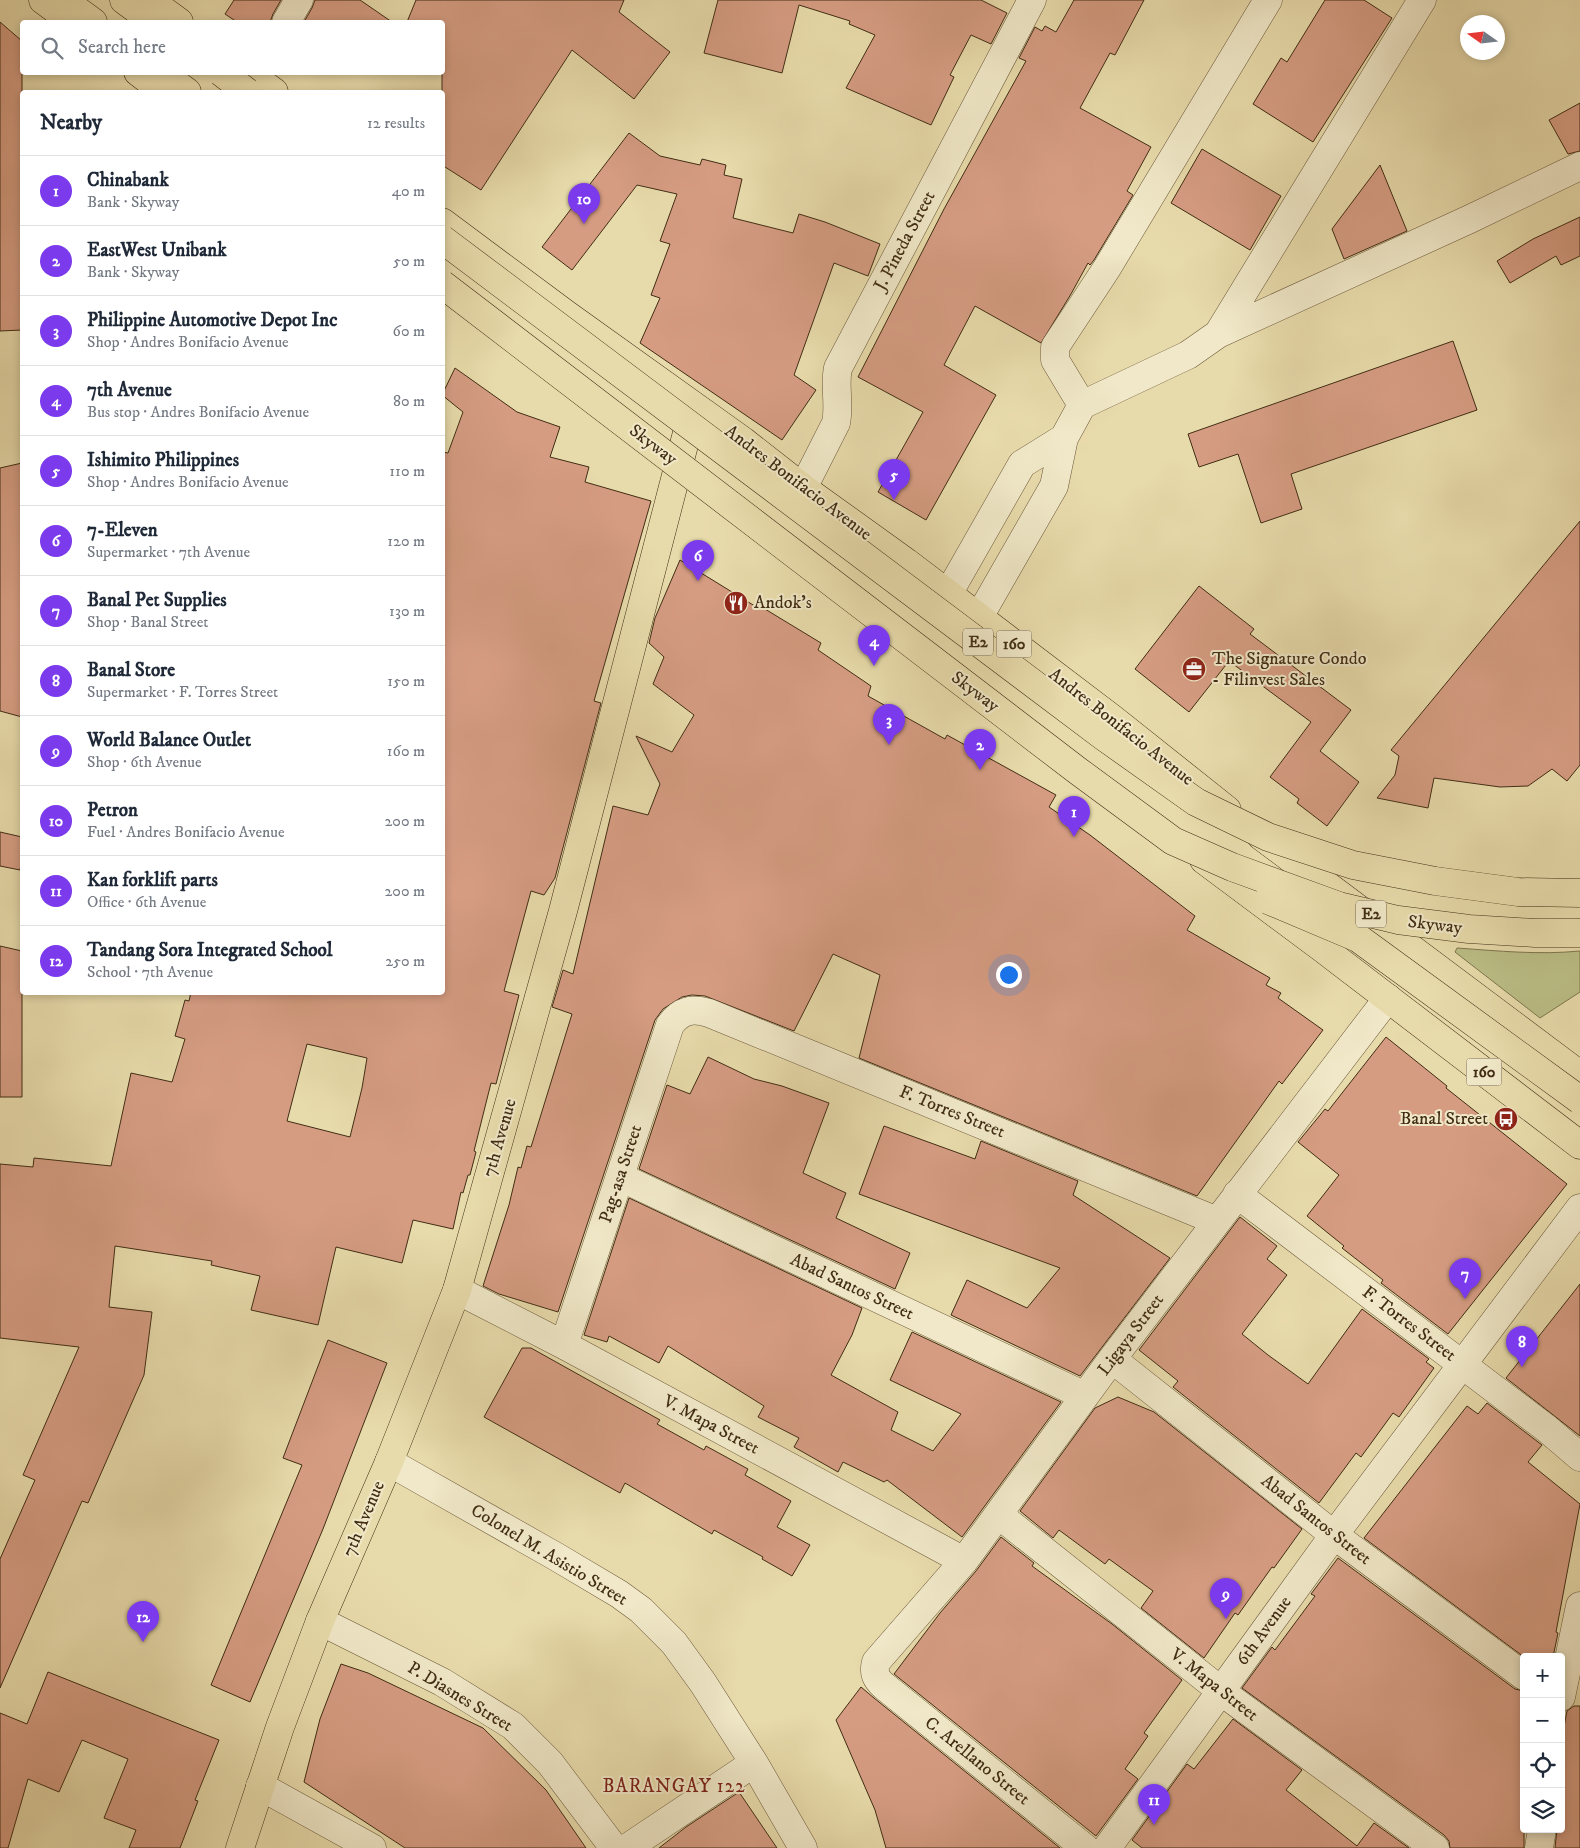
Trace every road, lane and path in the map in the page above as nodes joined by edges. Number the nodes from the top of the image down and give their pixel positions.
1 (43, 0) edge
2 (63, 0) edge
3 (124, 0) edge
4 (149, 0) edge
5 (299, 0) edge
6 (1032, 0) edge
7 (1268, 0) edge
8 (1422, 0) edge
9 (69, 20) edge
10 (90, 20) edge
11 (151, 20) edge
12 (176, 20) edge
13 (287, 20) edge
14 (142, 75) edge
15 (164, 75) edge
16 (230, 75) edge
17 (254, 83) edge
18 (161, 90) edge
19 (184, 90) edge
20 (1580, 166) edge
21 (445, 224) edge
22 (445, 241) edge
23 (445, 286) edge
24 (445, 300) edge
25 (1218, 334) junction
26 (1082, 405) junction
27 (694, 406) junction
28 (1064, 438) junction
29 (677, 470) junction
30 (804, 488) junction
31 (948, 594) junction
32 (979, 617) junction
33 (1173, 841) junction
34 (1580, 893) edge
35 (1580, 920) edge
36 (1377, 924) junction
37 (1580, 933) edge
38 (1388, 998) junction
39 (687, 1010) joint
40 (1580, 1075) edge
41 (1580, 1100) edge
42 (1580, 1145) edge
43 (620, 1177) junction
44 (1237, 1194) junction
45 (1580, 1208) edge
46 (1217, 1220) junction
47 (457, 1290) junction
48 (564, 1345) junction
49 (1112, 1359) junction
50 (1462, 1364) junction
51 (1085, 1396) junction
52 (1580, 1457) edge
53 (389, 1462) junction
54 (999, 1515) junction
55 (1334, 1535) junction
56 (964, 1561) junction
57 (1580, 1606) edge
58 (320, 1621) junction
59 (874, 1670) joint
60 (1520, 1673) edge
61 (1565, 1678) edge
62 (1220, 1691) junction
63 (754, 1763) junction
64 (260, 1786) junction
65 (1541, 1833) edge
66 (240, 1848) edge
67 (372, 1848) edge
68 (614, 1848) edge
69 (627, 1848) edge
70 (803, 1848) edge
71 (1085, 1848) edge
72 (1107, 1848) edge
73 (1434, 1848) edge
74 (1539, 1848) edge

1 - 9 main road
2 - 10 main road
3 - 11 main road
4 - 12 main road
5 - 13 street
6 - 30 street, J. Pineda Street
7 - 26 street
8 - 25 street
14 - 18 main road
15 - 19 main road
16 - 17 main road, bridge
20 - 25 street
21 - 27 main road, Andres Bonifacio Avenue / 160
22 - 34 main road, E2, bridge
23 - 33 main road, Skyway / E2, bridge
24 - 29 main road, 160
25 - 26 street
26 - 28 street
27 - 29 main road, 7th Avenue
27 - 30 main road, Andres Bonifacio Avenue / 160
28 - 31 street
28 - 32 street
29 - 38 main road, 160
29 - 47 main road, 7th Avenue
30 - 31 main road, Andres Bonifacio Avenue / 160
31 - 32 main road, Andres Bonifacio Avenue / 160
32 - 36 main road, Andres Bonifacio Avenue / 160
33 - 37 main road, Skyway / E2, bridge
33 - 41 main road, bridge
35 - 36 main road
36 - 40 main road, Andres Bonifacio Avenue / 160
38 - 42 main road, 160
38 - 44 street, Ligaya Street
39 - 43 street, Pag-asa Street
39 - 46 street, F. Torres Street
43 - 48 street, Pag-asa Street
43 - 51 street, Abad Santos Street
44 - 46 street, Ligaya Street
44 - 50 street, F. Torres Street
45 - 50 street
46 - 49 street, Ligaya Street
47 - 48 street, V. Mapa Street
47 - 53 main road, 7th Avenue
48 - 56 street, V. Mapa Street
49 - 51 street, Ligaya Street
49 - 55 street, Abad Santos Street
50 - 52 street, F. Torres Street
50 - 55 street
51 - 54 street, Ligaya Street
53 - 58 main road, 7th Avenue
53 - 63 street, Colonel M. Asistio Street
54 - 56 street, Ligaya Street
54 - 62 street, V. Mapa Street
55 - 60 street, Abad Santos Street
55 - 62 street, 6th Avenue
56 - 59 street, Ligaya Street
57 - 61 street
58 - 64 main road, 7th Avenue
58 - 68 street, P. Diasnes Street
59 - 71 street, C. Arellano Street
62 - 72 street, 6th Avenue
62 - 73 street, V. Mapa Street
63 - 69 street
63 - 70 street, Colonel M. Asistio Street
64 - 66 main road, 7th Avenue
64 - 67 street
65 - 74 street

